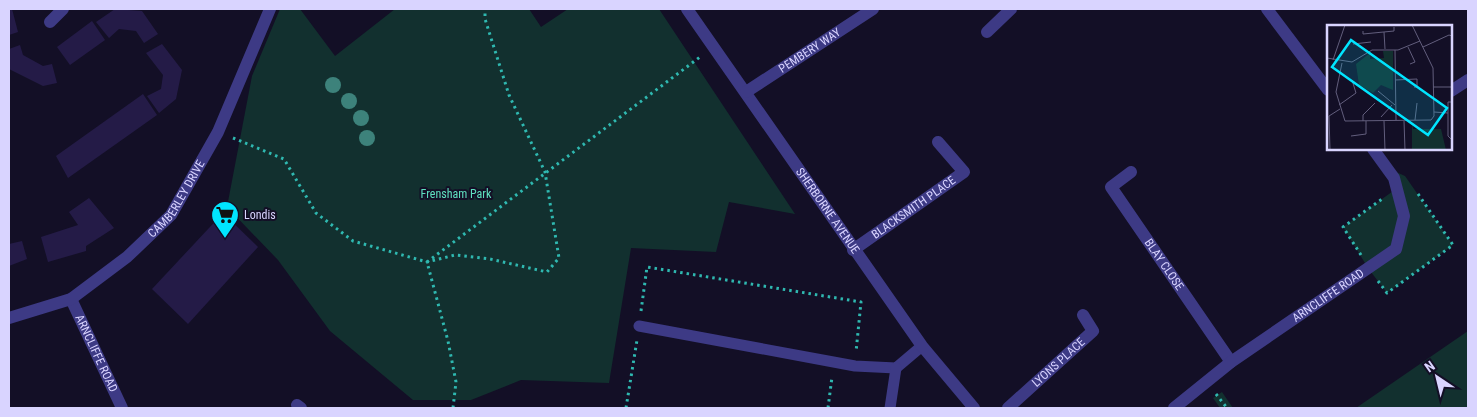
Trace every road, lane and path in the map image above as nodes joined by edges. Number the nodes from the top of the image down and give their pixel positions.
1 (63, 9) edge
2 (270, 9) edge
3 (485, 9) edge
4 (687, 9) edge
5 (873, 9) edge
6 (1011, 9) edge
7 (1267, 9) edge
8 (50, 22) dead end
9 (987, 32) dead end
10 (714, 46) junction
11 (1468, 80) edge
12 (1327, 89) edge
13 (1452, 90) edge
14 (746, 92) junction
15 (218, 132) junction
16 (938, 142) dead end
17 (1374, 150) edge
18 (546, 172) junction
19 (1131, 172) dead end
20 (1396, 189) junction
21 (854, 250) junction
22 (427, 262) junction
23 (647, 267) dead end
24 (1368, 268) junction
25 (71, 299) junction
26 (1084, 315) dead end
27 (9, 318) edge
28 (639, 326) dead end
29 (922, 346) junction
30 (834, 362) junction
31 (1232, 362) junction
32 (855, 366) junction
33 (896, 368) junction
34 (122, 408) edge
35 (453, 408) edge
36 (828, 408) edge
37 (890, 408) edge
38 (974, 408) edge
39 (1008, 408) edge
40 (1174, 408) edge

1 - 8 street
2 - 15 street, CAMBERLEY DRIVE
3 - 18 path
4 - 10 street, SHERBORNE AVENUE
5 - 14 street, PEMBERY WAY
6 - 9 street
7 - 12 street
10 - 14 street, SHERBORNE AVENUE
10 - 18 path
11 - 13 street
14 - 21 street, SHERBORNE AVENUE
15 - 22 path
15 - 25 street, CAMBERLEY DRIVE
16 - 21 street, BLACKSMITH PLACE
17 - 20 street, ARNCLIFFE ROAD
18 - 22 path
18 - 22 path
19 - 31 street, BLAY CLOSE
20 - 24 street, ARNCLIFFE ROAD
20 - 24 path
21 - 29 street, SHERBORNE AVENUE
22 - 35 path
23 - 32 path
24 - 31 street, ARNCLIFFE ROAD
25 - 27 street, CAMBERLEY DRIVE
25 - 34 street, ARNCLIFFE ROAD
26 - 39 street, LYONS PLACE
28 - 30 lane
29 - 33 lane
29 - 38 street, SHERBORNE AVENUE
30 - 32 lane
30 - 36 path
31 - 40 street, ARNCLIFFE ROAD
32 - 33 lane
33 - 37 lane

